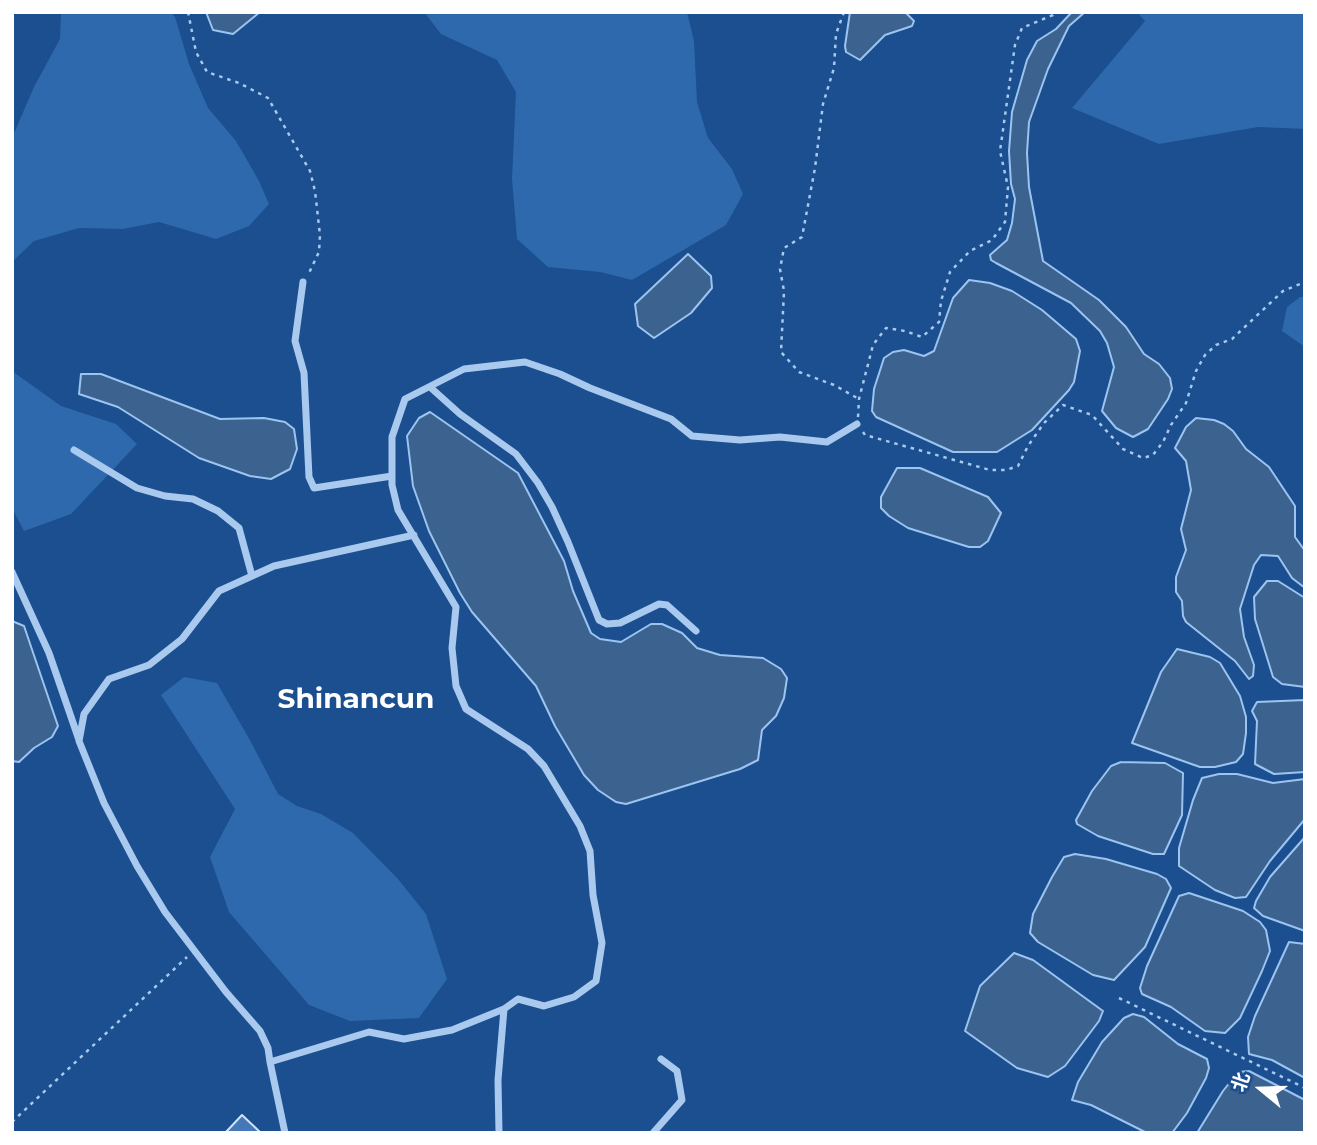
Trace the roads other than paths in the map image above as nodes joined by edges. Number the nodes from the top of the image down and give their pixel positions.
1 (303, 282) road end
2 (430, 387) junction
3 (857, 424) road end
4 (74, 450) dead end
5 (392, 476) junction
6 (414, 536) junction
7 (12, 572) edge
8 (252, 576) junction
9 (696, 631) dead end
10 (79, 741) junction
11 (504, 1009) junction
12 (661, 1059) dead end
13 (270, 1062) junction
14 (285, 1133) edge
15 (499, 1133) edge
16 (653, 1133) edge

1 - 5 street
2 - 3 street
2 - 5 street
2 - 9 street
4 - 8 street
5 - 6 street
6 - 8 street
6 - 11 street
7 - 10 street
8 - 10 street
10 - 13 street
11 - 13 street
11 - 15 street
12 - 16 street
13 - 14 street

